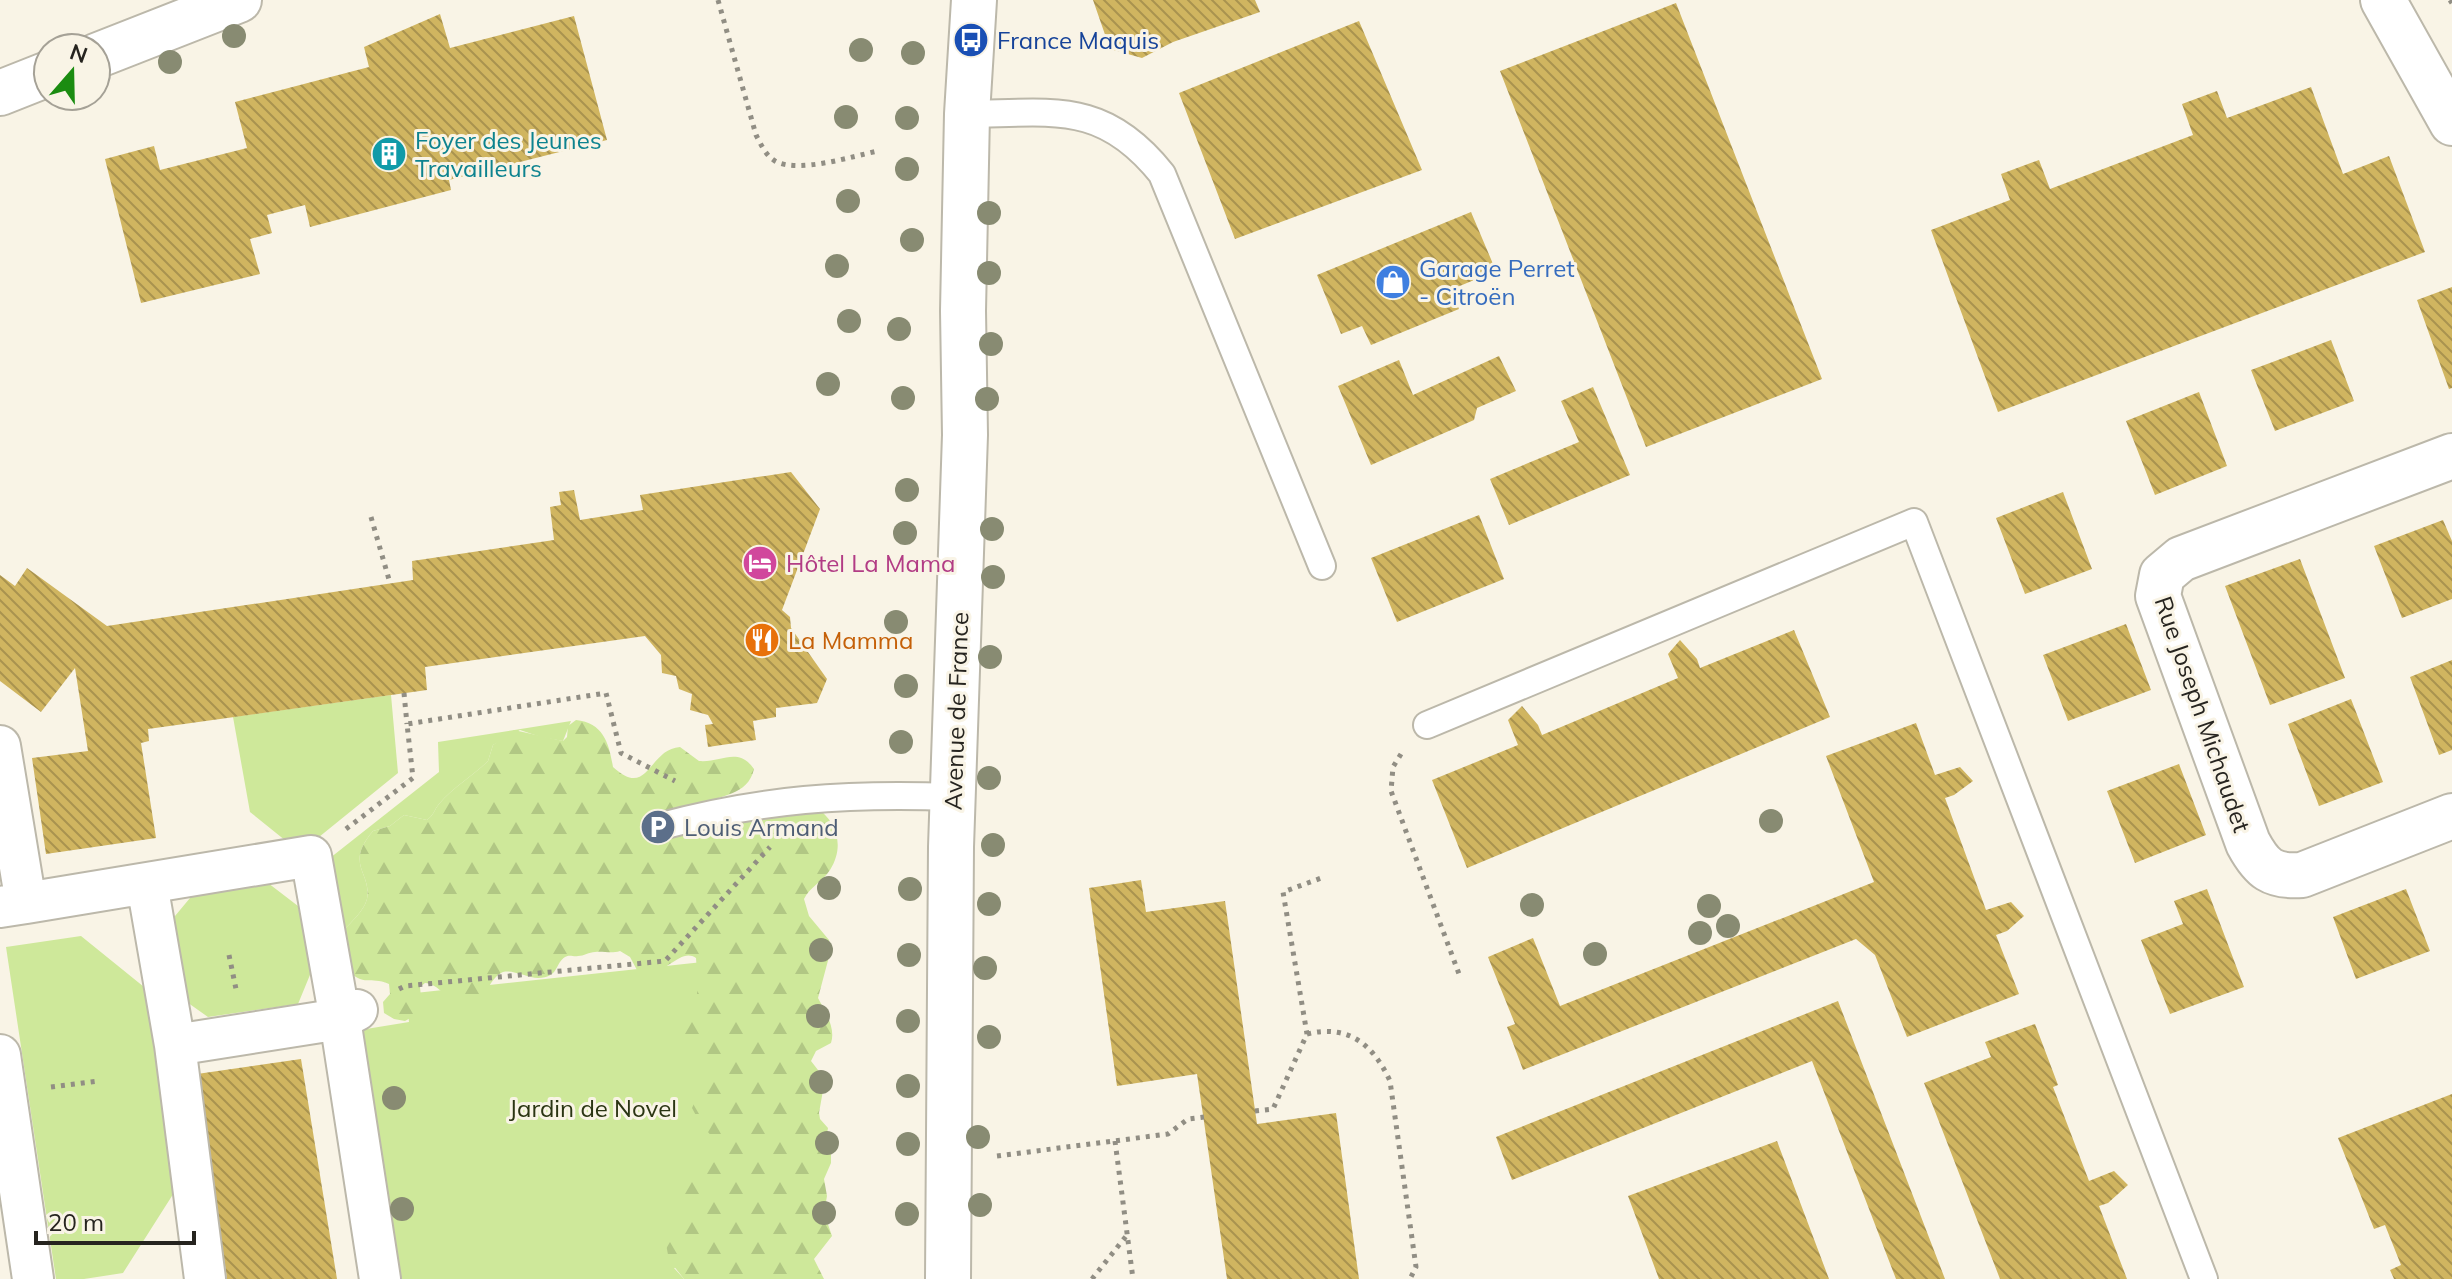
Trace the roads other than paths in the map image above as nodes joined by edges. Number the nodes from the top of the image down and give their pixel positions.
1 (239, 0) edge
2 (974, 0) edge
3 (2383, 0) edge
4 (112, 50) edge
5 (32, 80) edge
6 (0, 93) edge
7 (967, 114) junction
8 (2452, 123) edge
9 (2452, 456) edge
10 (1322, 566) dead end
11 (1427, 725) road end
12 (0, 746) edge
13 (953, 797) junction
14 (2452, 816) edge
15 (658, 827) dead end
16 (147, 884) junction
17 (13, 905) edge
18 (348, 1015) junction
19 (175, 1045) junction
20 (11, 1080) edge
21 (20, 1259) edge
22 (205, 1279) edge
23 (380, 1279) edge
24 (948, 1279) edge
25 (2204, 1279) edge

1 - 4 street
2 - 7 street, Avenue de France
3 - 8 street
5 - 6 street
7 - 10 lane
7 - 13 street, Avenue de France
9 - 14 street, Rue Joseph Michaudet
11 - 25 lane
12 - 17 street
13 - 15 lane
13 - 24 street, Avenue de France
16 - 17 street
16 - 18 street
16 - 19 street
18 - 19 street
18 - 23 street
19 - 22 street
20 - 21 street

